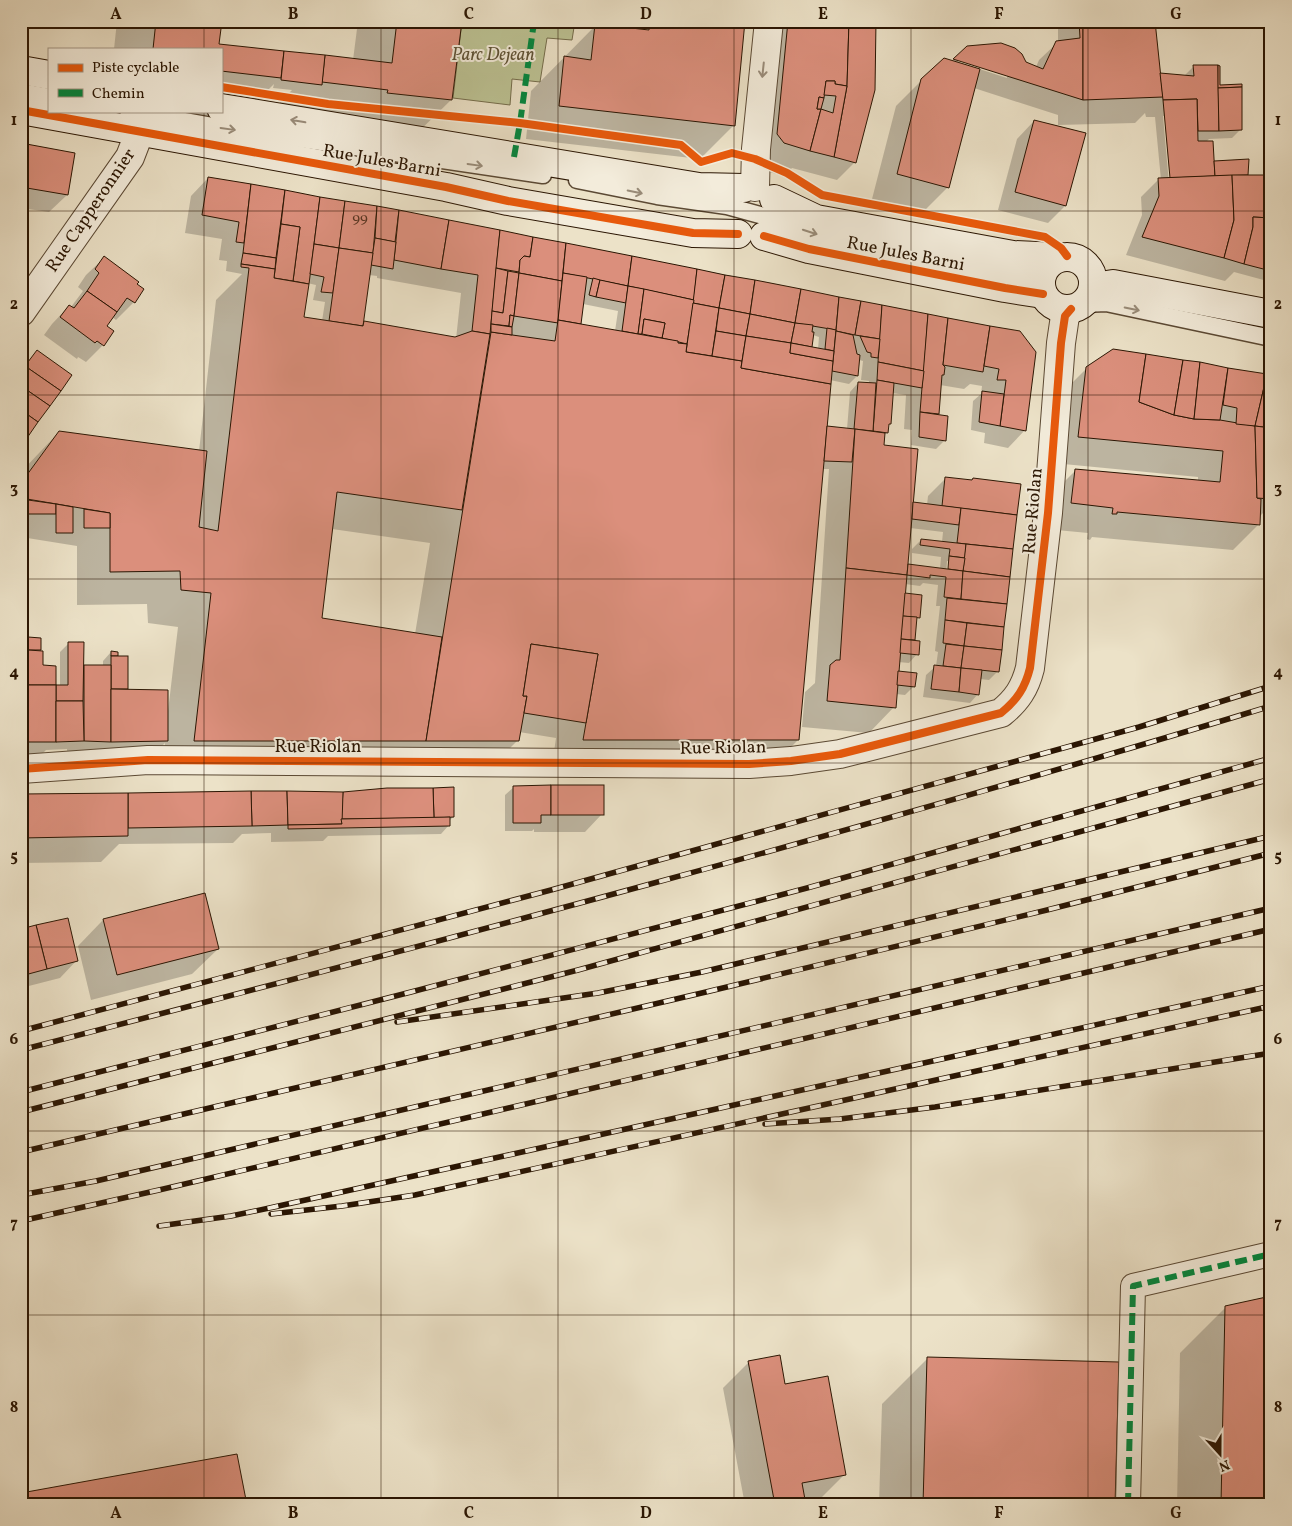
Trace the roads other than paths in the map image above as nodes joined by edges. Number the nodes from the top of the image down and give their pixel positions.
1 (769, 21) edge
2 (21, 70) edge
3 (48, 75) edge
4 (21, 92) edge
5 (48, 97) edge
6 (222, 108) edge
7 (21, 110) edge
8 (134, 121) edge
9 (754, 210) junction
10 (1059, 257) junction
11 (1042, 287) junction
12 (1083, 300) junction
13 (21, 312) edge
14 (1271, 314) edge
15 (1271, 338) edge
16 (21, 769) edge
17 (1271, 1254) edge
18 (1128, 1505) edge

1 -> 9 main road
2 - 3 main road
4 - 5 lane
9 -> 6 main road, Rue Jules Barni
7 - 8 main road, Rue Jules Barni
8 -> 9 main road, Rue Jules Barni
8 - 13 main road, Rue Capperonnier
10 -> 9 main road, Rue Jules Barni
9 - 11 main road, Rue Jules Barni
10 - 11 main road
10 - 12 main road
11 - 12 main road
12 - 14 main road
12 -> 15 lane
12 - 16 main road, Rue Riolan
17 - 18 street

